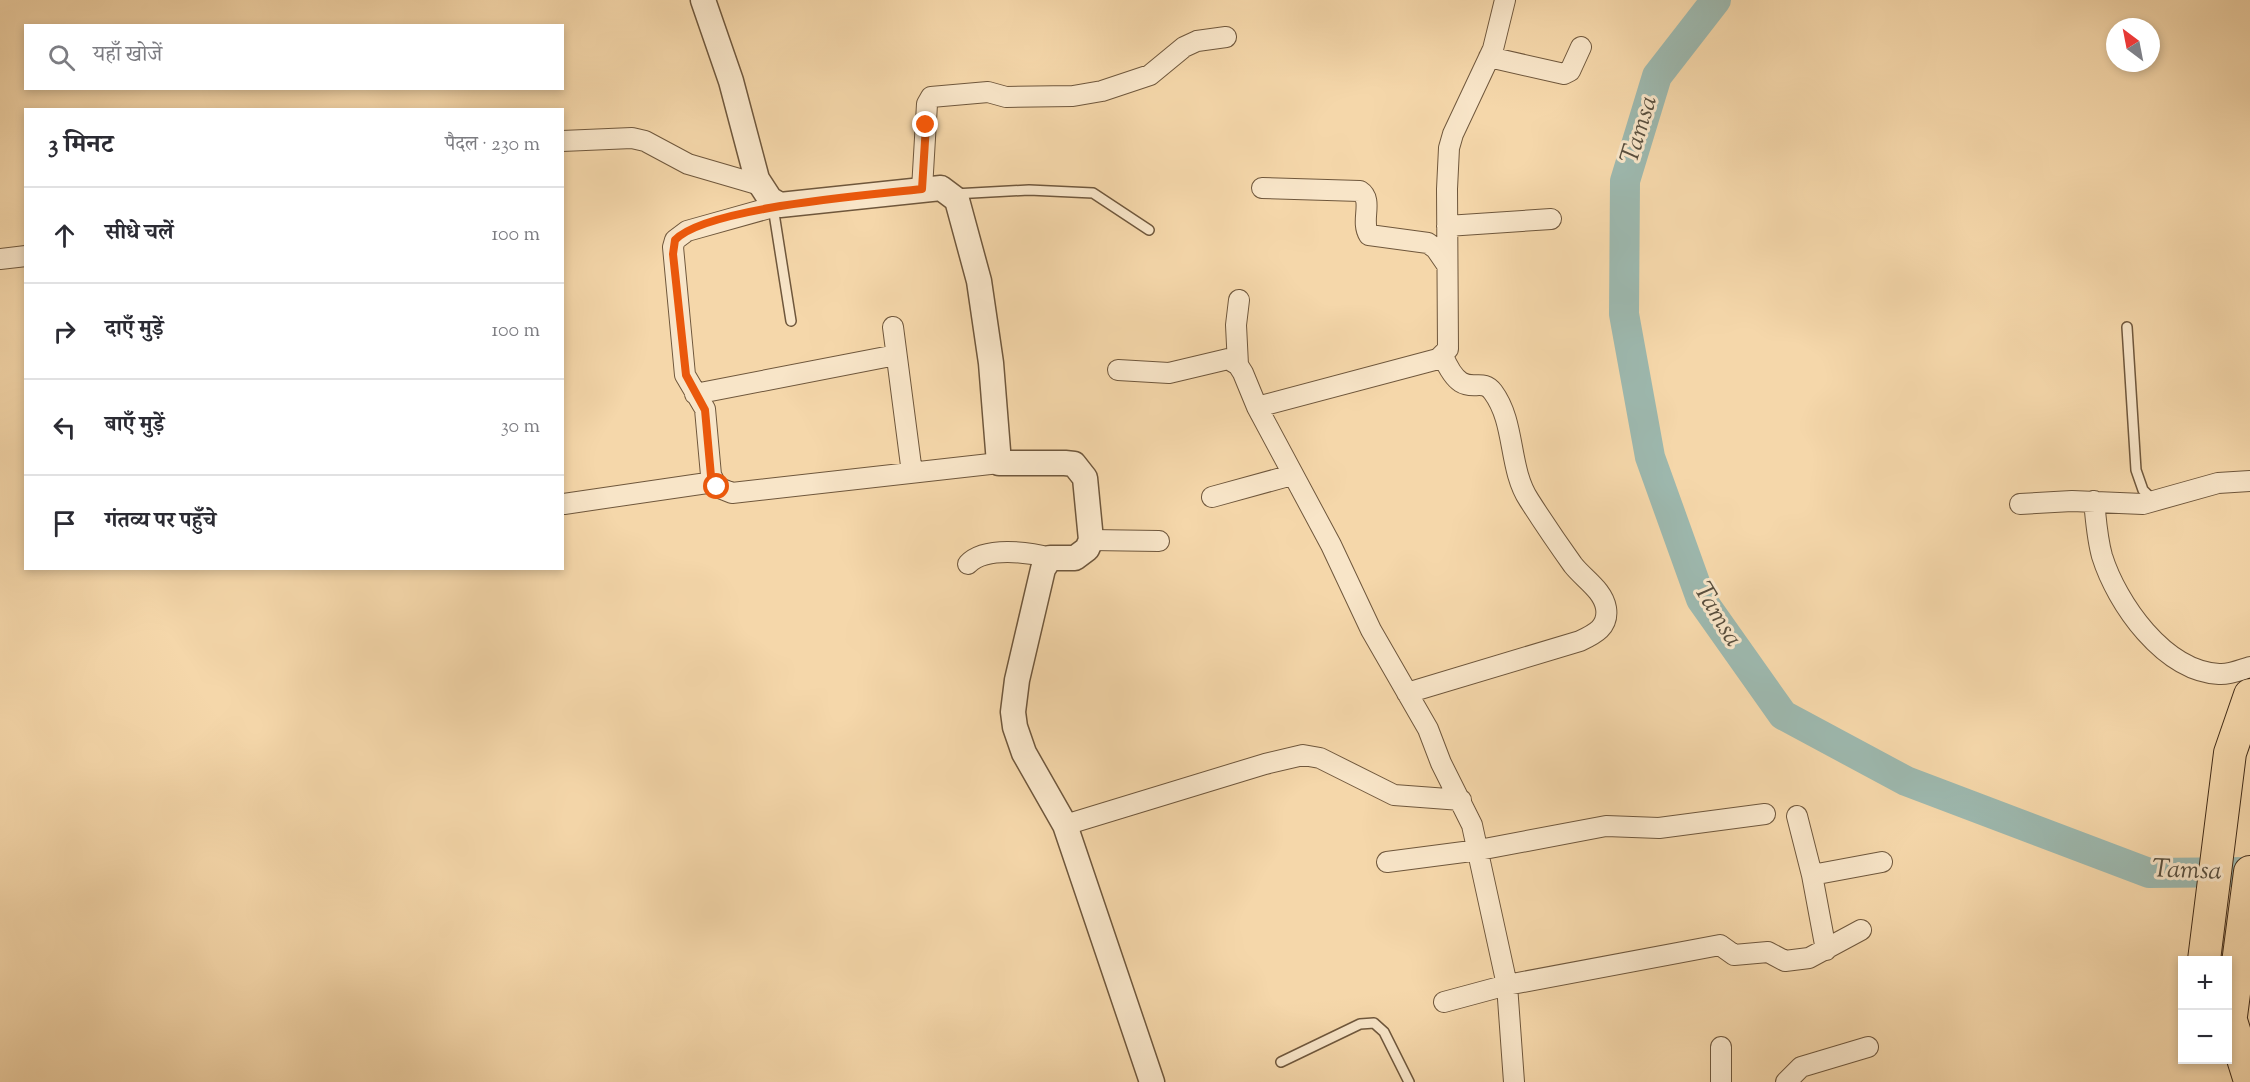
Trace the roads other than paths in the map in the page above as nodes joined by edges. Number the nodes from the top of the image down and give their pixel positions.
1 (703, 0) edge
2 (1505, 0) edge
3 (1226, 37) dead end
4 (1581, 47) dead end
5 (1489, 57) junction
6 (564, 141) edge
7 (760, 185) junction
8 (1262, 188) dead end
9 (922, 189) junction
10 (952, 194) junction
11 (776, 206) junction
12 (1551, 219) dead end
13 (1447, 226) junction
14 (1149, 230) dead end
15 (24, 256) edge
16 (0, 259) edge
17 (1447, 265) junction
18 (1239, 300) dead end
19 (791, 321) dead end
20 (893, 327) dead end
21 (2127, 327) dead end
22 (896, 355) junction
23 (1443, 356) junction
24 (1238, 364) junction
25 (1118, 370) dead end
26 (695, 394) junction
27 (1257, 407) junction
28 (999, 463) junction
29 (912, 473) junction
30 (1292, 475) junction
31 (714, 482) junction
32 (2250, 482) edge
33 (1212, 497) dead end
34 (2094, 501) junction
35 (2154, 501) junction
36 (564, 504) edge
37 (2020, 504) dead end
38 (1091, 540) junction
39 (1159, 541) dead end
40 (1050, 558) junction
41 (968, 564) dead end
42 (2250, 667) edge
43 (1407, 693) junction
44 (2250, 695) edge
45 (1461, 800) junction
46 (1765, 814) dead end
47 (1797, 816) dead end
48 (1065, 825) junction
49 (1479, 850) junction
50 (1387, 862) dead end
51 (1882, 862) dead end
52 (2250, 873) edge
53 (1812, 876) junction
54 (1861, 930) dead end
55 (1826, 950) junction
56 (2204, 956) edge
57 (1507, 985) junction
58 (2232, 999) edge
59 (1444, 1002) dead end
60 (2232, 1009) edge
61 (1721, 1047) dead end
62 (1868, 1047) dead end
63 (2245, 1050) edge
64 (1281, 1062) dead end
65 (2250, 1081) edge
66 (1152, 1082) edge
67 (1409, 1082) edge
68 (1514, 1082) edge
69 (1721, 1082) edge
70 (1786, 1082) edge

1 - 7 street
2 - 5 street
3 - 9 street
4 - 5 street
5 - 13 street
6 - 7 street
7 - 11 street
8 - 17 street
9 - 10 street
9 - 11 street
10 - 14 lane
10 - 28 street
11 - 19 lane
11 - 26 street
12 - 13 street
13 - 17 street
15 - 16 street
17 - 23 street
18 - 24 street
20 - 22 street
21 - 35 lane
22 - 26 street
22 - 29 street
23 - 27 street
23 - 43 street
24 - 25 street
24 - 27 street
26 - 31 street
27 - 30 street
28 - 29 street
28 - 38 street
29 - 31 street
30 - 33 street
30 - 43 street
31 - 36 street
32 - 35 street
34 - 35 street
34 - 37 street
34 - 42 street
38 - 39 street
38 - 40 street
40 - 41 street
40 - 48 street
43 - 45 street
44 - 56 highway
45 - 48 street
45 - 49 street
46 - 49 street
47 - 53 street
48 - 66 street
49 - 50 street
49 - 57 street
51 - 53 street
52 - 58 highway
53 - 55 street
54 - 55 street
55 - 57 street
57 - 59 street
57 - 68 street
60 - 63 highway
61 - 69 street
62 - 70 street
63 - 65 highway
64 - 67 lane

